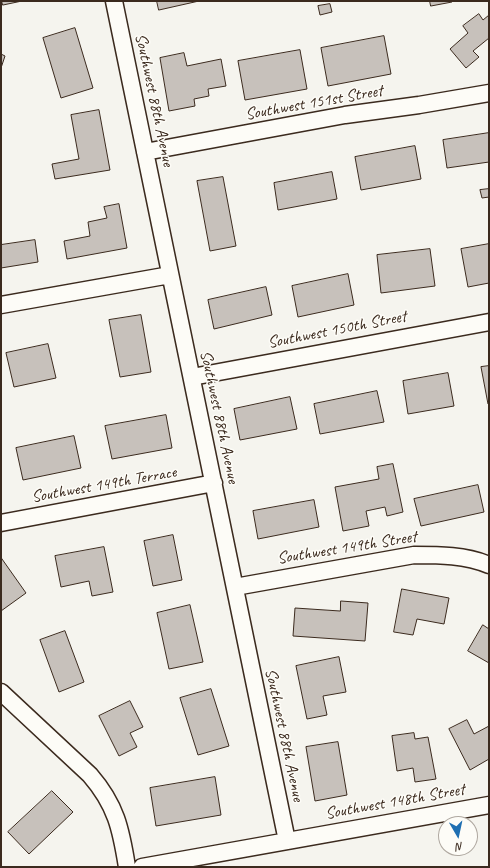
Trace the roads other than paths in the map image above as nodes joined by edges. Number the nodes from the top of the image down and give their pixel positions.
1 (114, 1) edge
2 (489, 93) edge
3 (145, 152) junction
4 (170, 275) junction
5 (1, 305) edge
6 (489, 322) edge
7 (192, 377) junction
8 (214, 483) junction
9 (1, 523) edge
10 (489, 565) edge
11 (235, 587) junction
12 (1, 692) edge
13 (489, 805) edge
14 (287, 841) junction
15 (196, 862) edge
16 (128, 867) edge
17 (142, 867) edge

1 - 3 street, Southwest 88th Avenue
2 - 3 street, Southwest 151st Street
3 - 4 street, Southwest 88th Avenue
4 - 5 street
4 - 7 street, Southwest 88th Avenue
6 - 7 street, Southwest 150th Street
7 - 8 street, Southwest 88th Avenue
8 - 9 street, Southwest 149th Terrace
8 - 11 street, Southwest 88th Avenue
10 - 11 street, Southwest 149th Street
11 - 14 street, Southwest 88th Avenue
12 - 16 street
13 - 14 street, Southwest 148th Street
14 - 15 street, Southwest 148th Street
15 - 17 street, Southwest 148th Street

